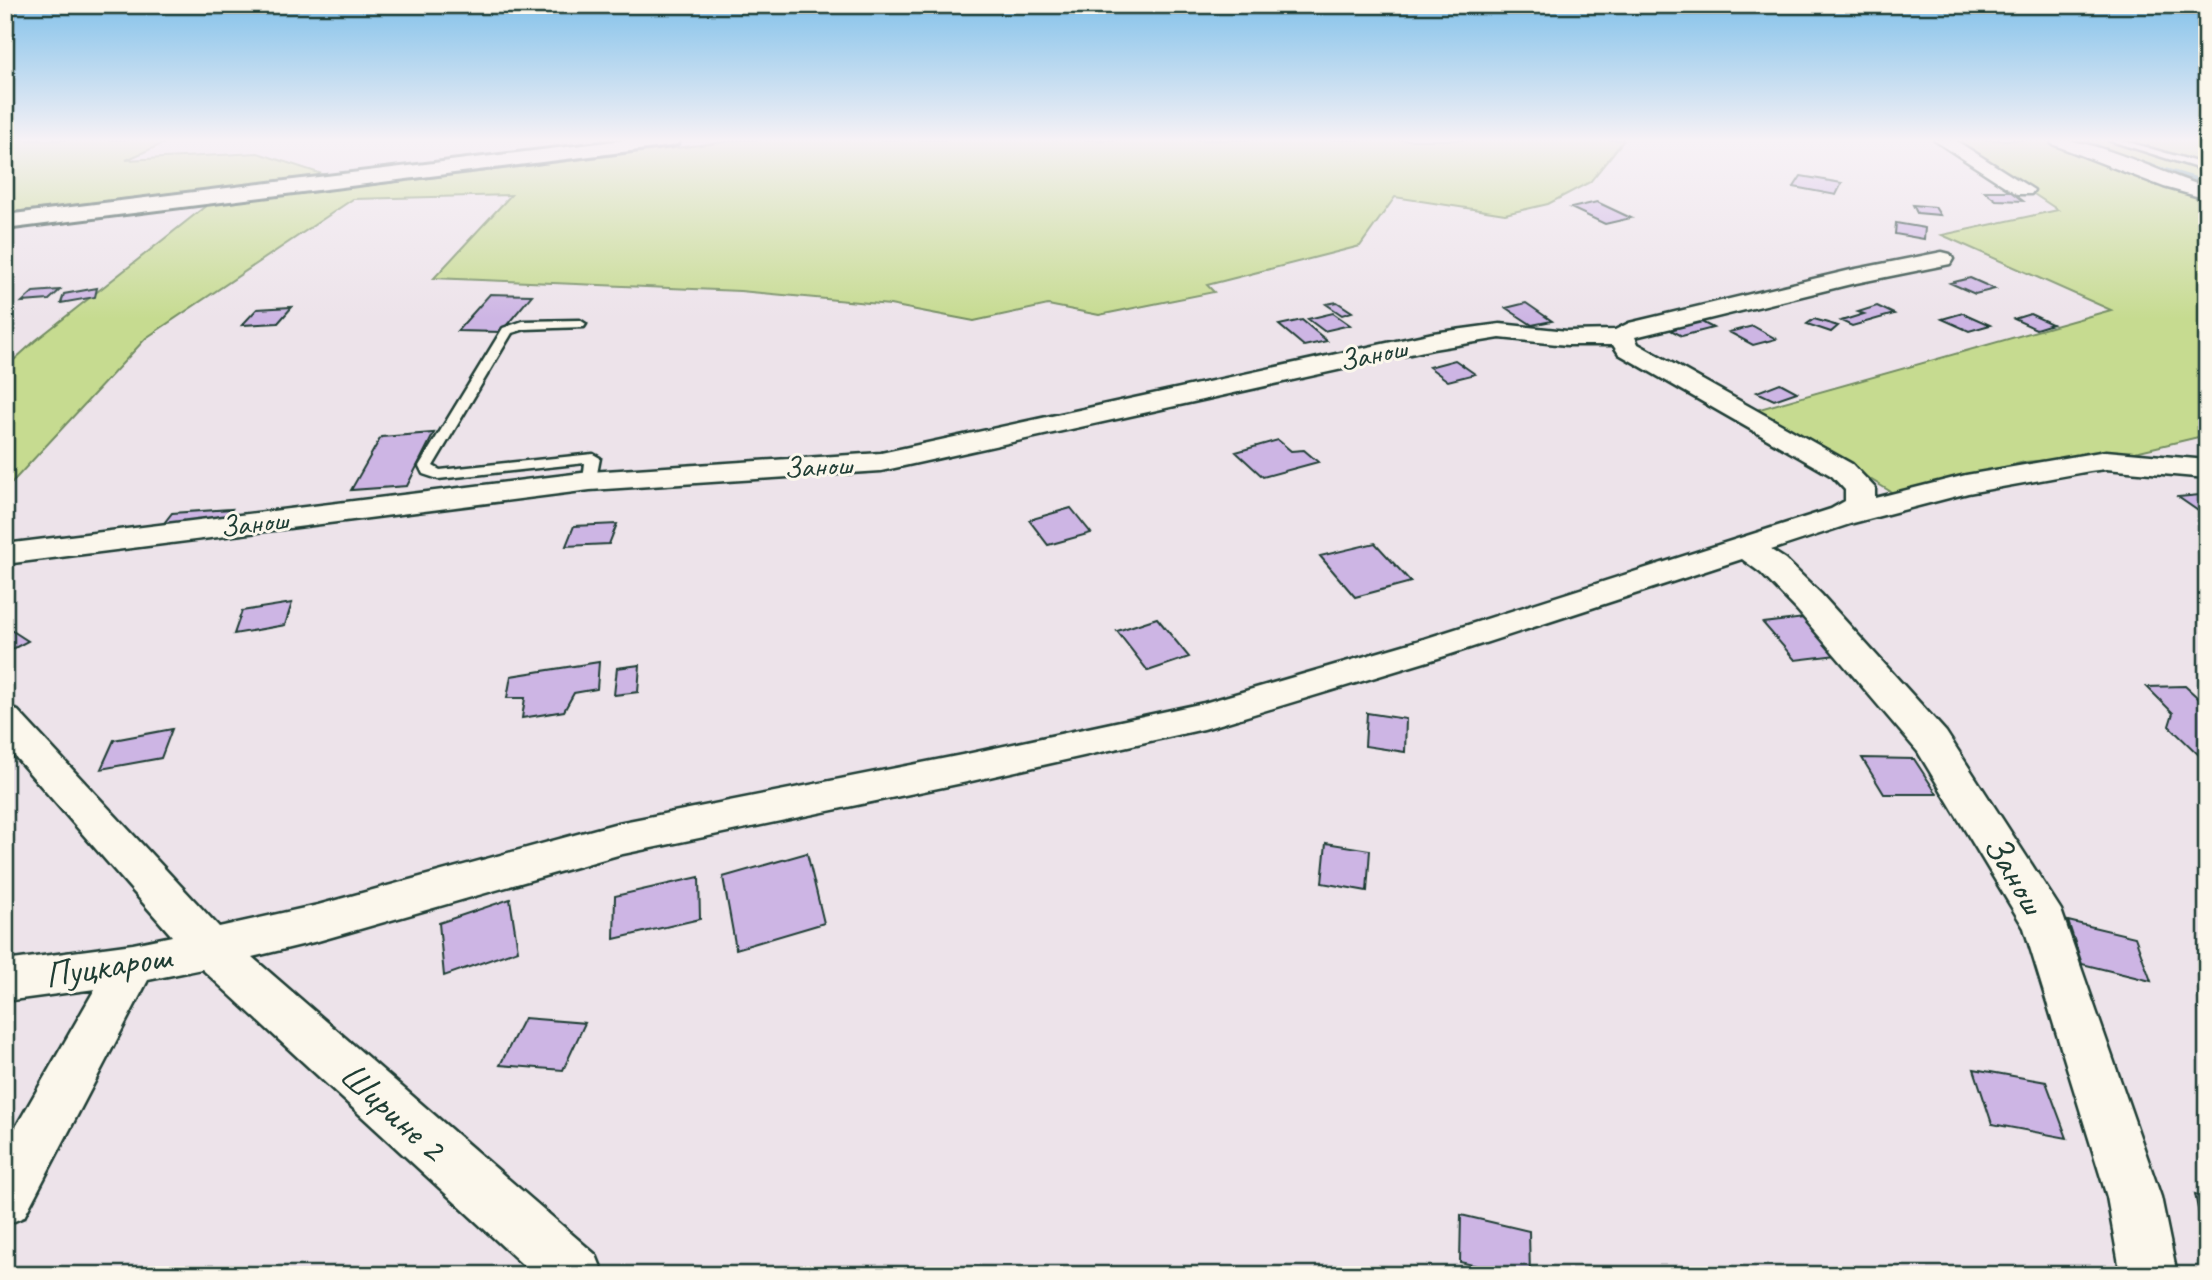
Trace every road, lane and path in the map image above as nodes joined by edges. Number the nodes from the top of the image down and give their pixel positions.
1 (183, 200) edge
2 (5, 222) edge
3 (1942, 259) dead end
4 (580, 324) dead end
5 (1622, 337) junction
6 (2207, 469) edge
7 (590, 481) junction
8 (1842, 516) junction
9 (1747, 548) junction
10 (5, 554) edge
11 (5, 720) edge
12 (210, 948) junction
13 (133, 964) junction
14 (5, 981) edge
15 (5, 1198) edge
16 (576, 1275) edge
17 (2149, 1275) edge

1 - 2 main road
3 - 5 street, Занош
4 - 7 lane
5 - 7 street, Занош
5 - 8 street
6 - 8 street
7 - 10 street, Занош
8 - 9 street
9 - 12 street
9 - 17 street, Занош
11 - 12 street, Ширине 2
12 - 13 street, Пуцкарош
12 - 16 street, Ширине 2
13 - 14 street, Пуцкарош
13 - 15 street

